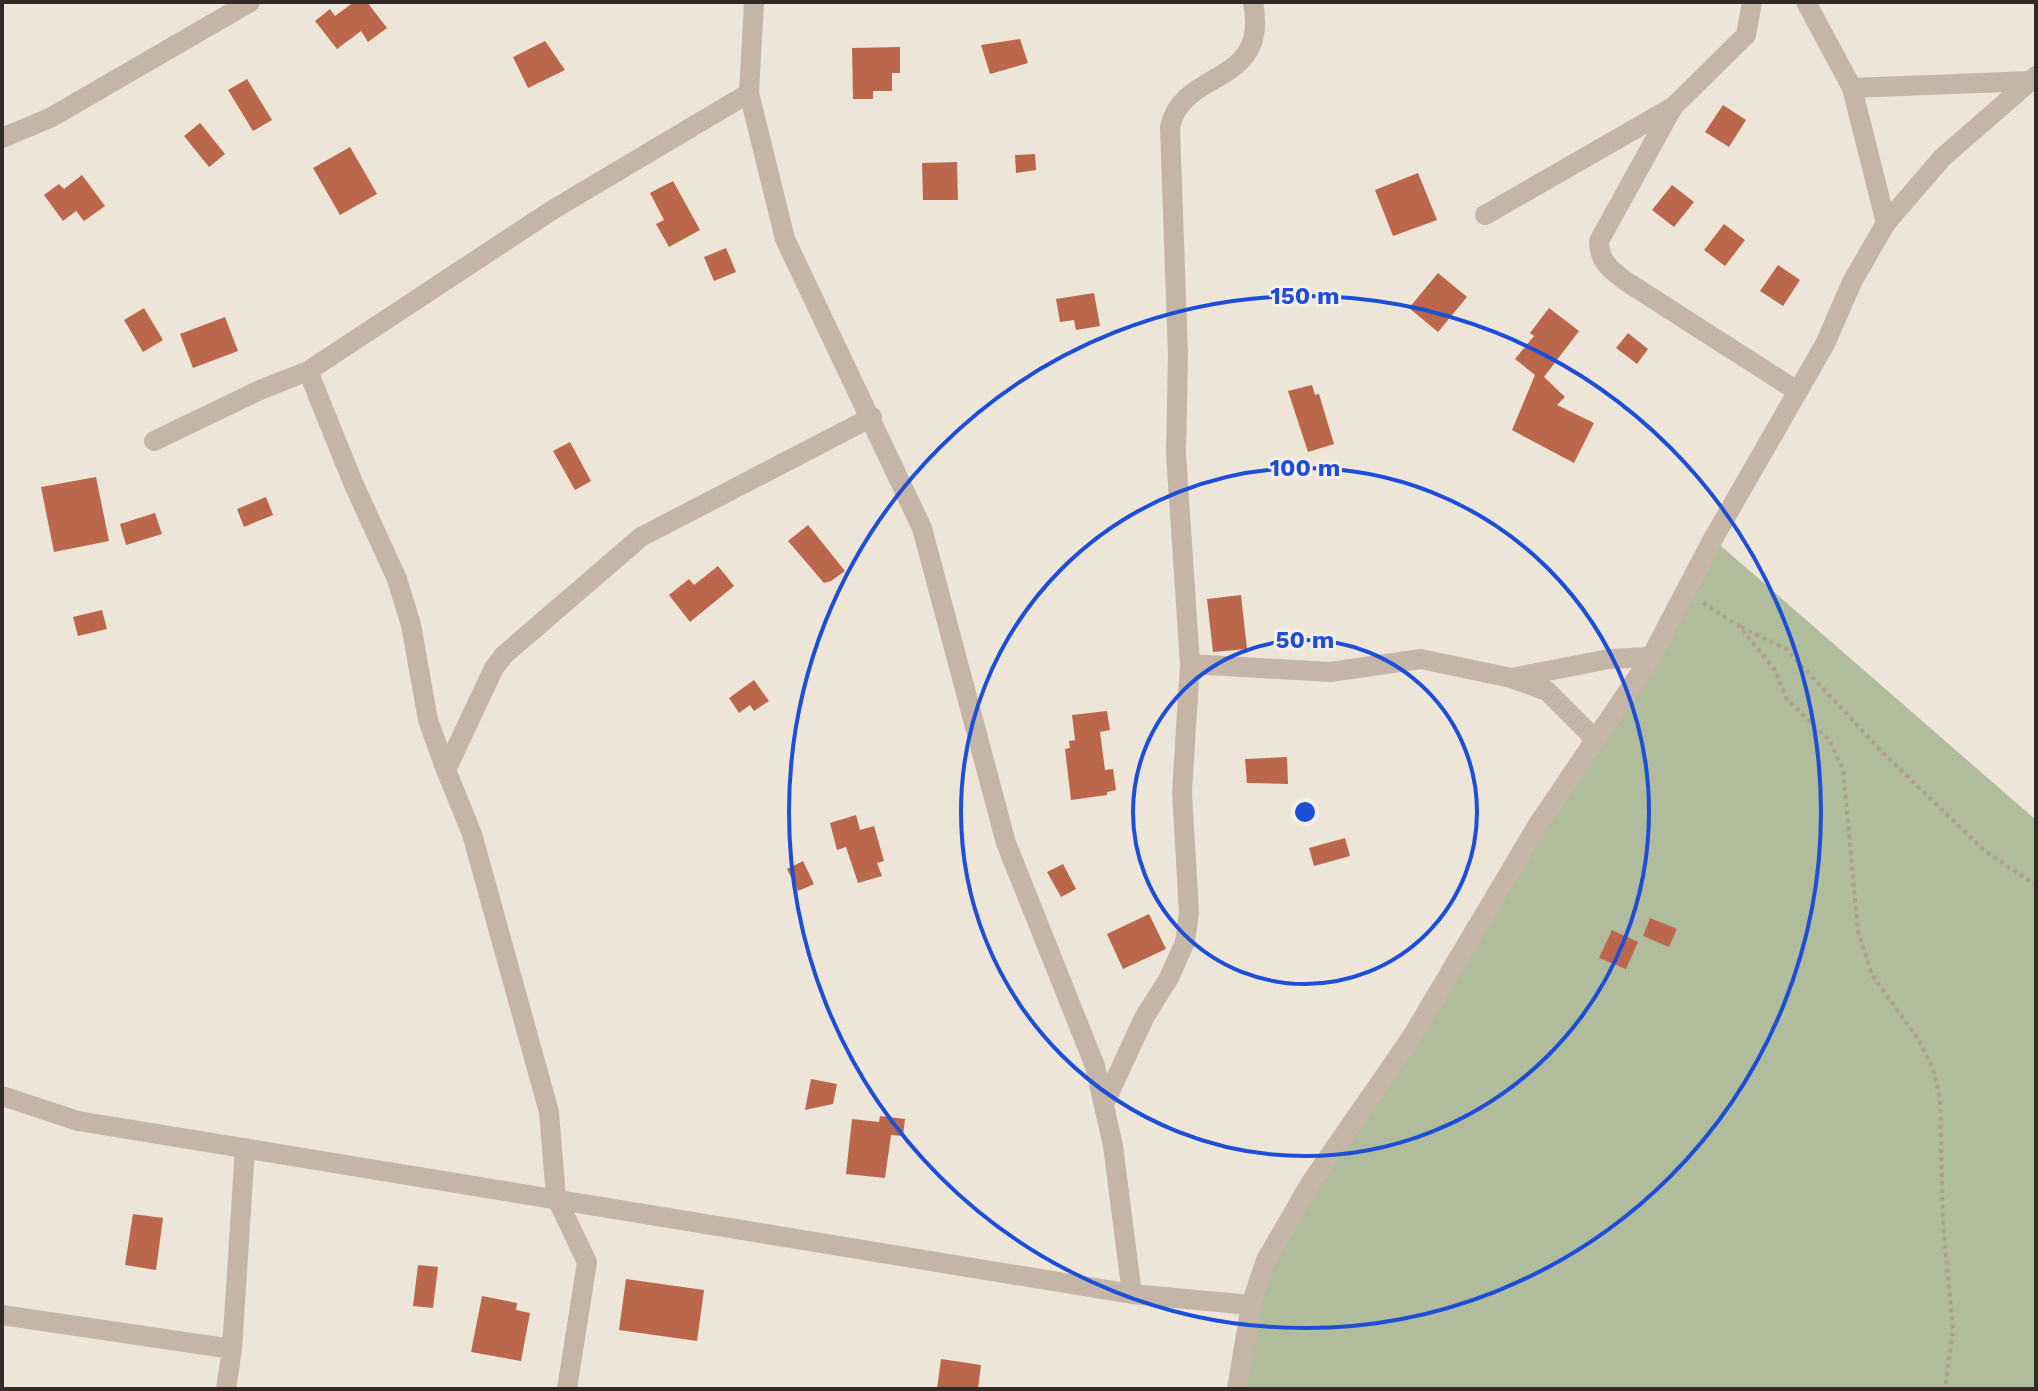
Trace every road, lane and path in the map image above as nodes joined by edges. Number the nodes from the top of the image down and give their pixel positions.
1 (250, 2) edge
2 (754, 2) edge
3 (1253, 2) edge
4 (1752, 2) edge
5 (1806, 2) edge
6 (2033, 79) edge
7 (1852, 88) junction
8 (749, 93) junction
9 (1673, 107) junction
10 (2, 138) edge
11 (1485, 215) dead end
12 (1886, 223) junction
13 (308, 371) junction
14 (1797, 391) junction
15 (872, 417) junction
16 (154, 441) dead end
17 (1687, 592) junction
18 (1739, 626) junction
19 (1651, 657) junction
20 (1190, 664) junction
21 (1511, 678) junction
22 (1596, 740) junction
23 (446, 770) junction
24 (2036, 885) edge
25 (2, 1096) edge
26 (1104, 1104) junction
27 (245, 1148) junction
28 (556, 1197) junction
29 (1132, 1294) junction
30 (1251, 1305) junction
31 (2, 1315) edge
32 (232, 1349) junction
33 (226, 1389) edge
34 (567, 1389) edge
35 (1237, 1389) edge
36 (1945, 1389) edge

1 - 10 street
2 - 8 street
3 - 20 street
4 - 9 street
5 - 7 street
6 - 7 street
6 - 12 street
7 - 12 street
8 - 13 street
8 - 15 street
9 - 11 street
9 - 14 street
12 - 14 street
13 - 16 street
13 - 23 street
14 - 17 street
15 - 23 street
15 - 26 street
17 - 18 path
17 - 19 street
18 - 24 path
18 - 36 path
19 - 21 street
19 - 22 street
20 - 21 street
20 - 26 street
21 - 22 street
22 - 30 street
23 - 28 street
25 - 27 street
26 - 29 street
27 - 28 street
27 - 32 street
28 - 29 street
28 - 34 street
29 - 30 street
30 - 35 street
31 - 32 street
32 - 33 street

